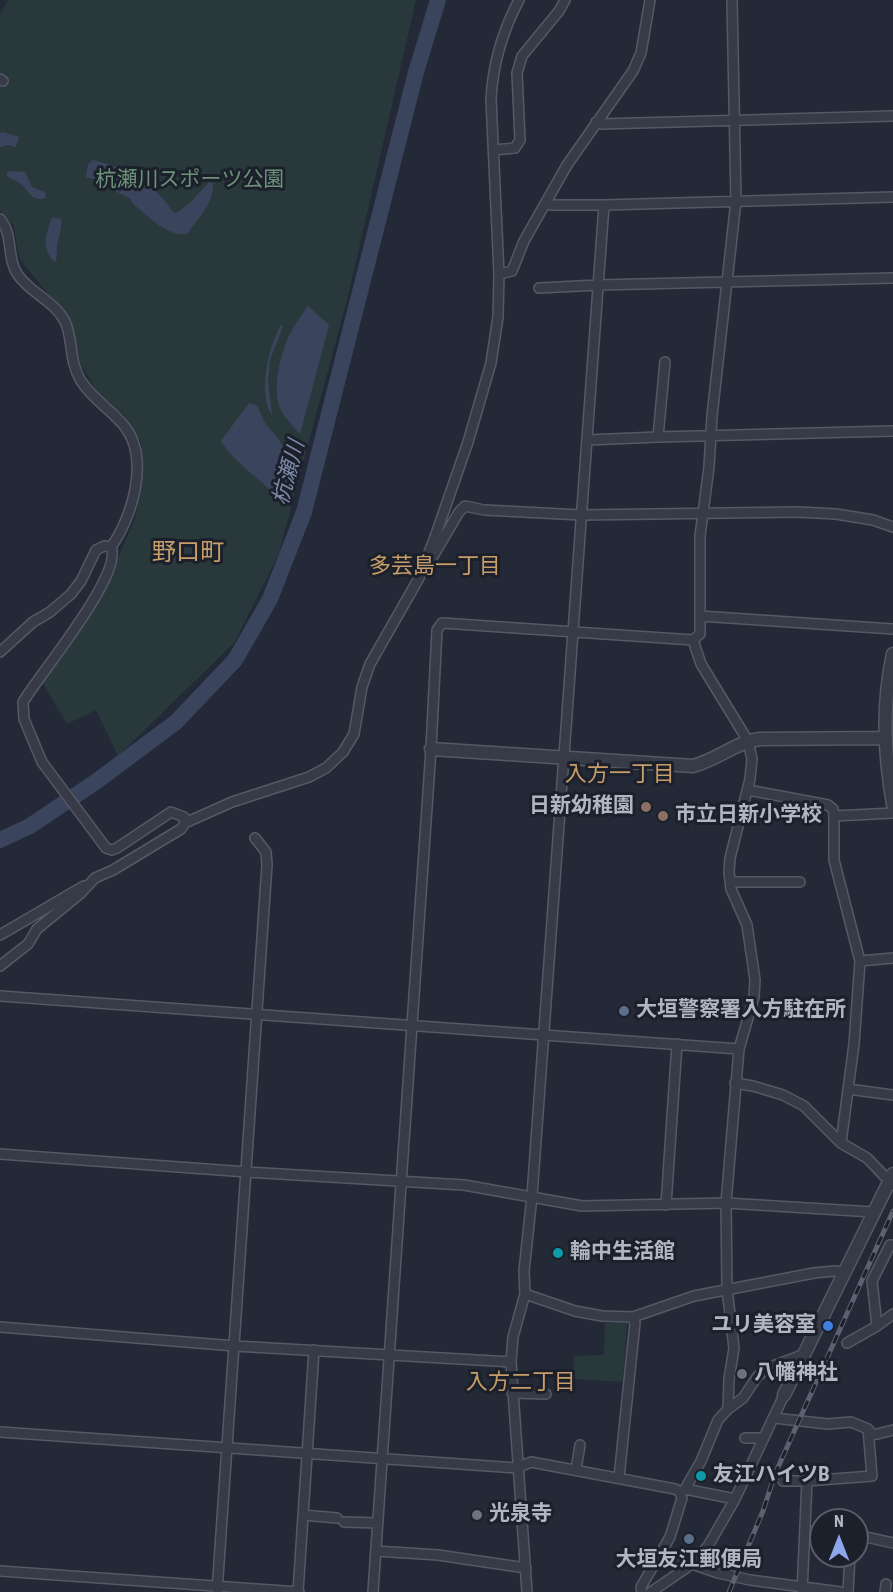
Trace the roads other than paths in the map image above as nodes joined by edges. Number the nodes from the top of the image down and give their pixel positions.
1 (519, 0) edge
2 (565, 0) edge
3 (650, 0) edge
4 (732, 0) edge
5 (893, 116) edge
6 (735, 121) junction
7 (596, 122) junction
8 (494, 150) junction
9 (893, 197) edge
10 (547, 201) junction
11 (736, 201) junction
12 (603, 205) junction
13 (0, 219) edge
14 (499, 274) junction
15 (893, 278) edge
16 (727, 282) junction
17 (598, 285) junction
18 (539, 288) dead end
19 (665, 362) dead end
20 (893, 431) edge
21 (658, 436) junction
22 (711, 437) junction
23 (587, 440) junction
24 (703, 513) junction
25 (581, 515) junction
26 (893, 527) edge
27 (111, 547) junction
28 (419, 578) junction
29 (700, 616) junction
30 (893, 629) edge
31 (574, 631) junction
32 (693, 640) junction
33 (0, 652) edge
34 (893, 654) edge
35 (889, 718) edge
36 (748, 741) junction
37 (887, 746) edge
38 (431, 749) junction
39 (563, 758) junction
40 (747, 790) junction
41 (893, 804) edge
42 (893, 813) edge
43 (834, 816) junction
44 (185, 823) junction
45 (255, 838) dead end
46 (730, 882) junction
47 (800, 882) dead end
48 (87, 884) junction
49 (0, 935) edge
50 (893, 958) edge
51 (860, 961) junction
52 (0, 966) edge
53 (0, 996) edge
54 (256, 1014) junction
55 (411, 1024) junction
56 (543, 1034) junction
57 (677, 1044) junction
58 (739, 1048) junction
59 (735, 1083) junction
60 (848, 1089) junction
61 (893, 1095) edge
62 (841, 1143) junction
63 (0, 1154) edge
64 (246, 1172) junction
65 (401, 1180) junction
66 (892, 1180) edge
67 (532, 1196) junction
68 (726, 1203) junction
69 (666, 1204) junction
70 (873, 1212) junction
71 (893, 1245) edge
72 (843, 1272) junction
73 (727, 1289) junction
74 (525, 1294) junction
75 (893, 1314) edge
76 (633, 1317) junction
77 (877, 1326) junction
78 (0, 1327) edge
79 (847, 1343) dead end
80 (235, 1346) junction
81 (314, 1350) junction
82 (390, 1354) junction
83 (802, 1355) junction
84 (510, 1362) junction
85 (512, 1393) junction
86 (546, 1394) dead end
87 (784, 1395) joint
88 (728, 1409) junction
89 (774, 1418) junction
90 (868, 1429) junction
91 (893, 1430) edge
92 (0, 1431) edge
93 (745, 1438) dead end
94 (764, 1438) junction
95 (580, 1444) dead end
96 (227, 1449) junction
97 (307, 1453) junction
98 (382, 1458) junction
99 (517, 1468) junction
100 (576, 1470) junction
101 (619, 1478) junction
102 (783, 1481) dead end
103 (807, 1481) junction
104 (683, 1491) junction
105 (735, 1499) junction
106 (303, 1515) junction
107 (378, 1523) junction
108 (869, 1538) edge
109 (893, 1543) edge
110 (376, 1551) junction
111 (661, 1551) junction
112 (692, 1564) junction
113 (526, 1568) junction
114 (849, 1568) edge
115 (0, 1571) edge
116 (218, 1589) edge
117 (802, 1589) edge
118 (299, 1592) edge
119 (373, 1592) edge
120 (527, 1592) edge
121 (642, 1592) edge
122 (651, 1592) edge
123 (841, 1592) edge
124 (848, 1592) edge

1 - 8 street
2 - 8 street
3 - 7 street
4 - 6 street
5 - 6 street
6 - 7 street
6 - 11 street
7 - 10 street
8 - 14 street
9 - 11 street
10 - 12 street
10 - 14 street
11 - 12 street
11 - 16 street
12 - 17 street
13 - 27 street
14 - 28 street
15 - 16 street
16 - 17 street
16 - 22 street
17 - 18 street
17 - 23 street
19 - 21 street
20 - 22 street
21 - 22 street
21 - 23 street
22 - 24 street
23 - 25 street
24 - 25 street
24 - 26 street
24 - 29 street
25 - 28 street
25 - 31 street
27 - 33 street
27 - 44 street
28 - 44 street
29 - 30 street
29 - 32 street
31 - 32 street
31 - 38 street
31 - 39 street
32 - 36 street
34 - 35 street
35 - 37 street
36 - 37 street
36 - 39 street
36 - 40 street
37 - 41 street
38 - 39 street
38 - 55 street
39 - 56 street
40 - 43 street
40 - 46 street
42 - 43 street
43 - 51 street
44 - 48 street
45 - 54 street
46 - 47 street
46 - 58 street
48 - 49 street
48 - 52 street
50 - 51 street
51 - 60 street
53 - 54 street
54 - 55 street
54 - 64 street
55 - 56 street
55 - 65 street
56 - 57 street
56 - 67 street
57 - 58 street
57 - 69 street
58 - 59 street
59 - 62 street
59 - 68 street
60 - 61 street
60 - 62 street
62 - 66 street
63 - 64 street
64 - 65 street
64 - 80 street
65 - 67 street
65 - 82 street
66 - 70 street
67 - 69 street
67 - 74 street
68 - 69 street
68 - 70 street
68 - 73 street
70 - 72 street
71 - 77 street
72 - 73 street
72 - 83 street
73 - 76 street
73 - 88 street
74 - 76 street
74 - 84 street
75 - 77 street
76 - 101 street
77 - 79 street
78 - 80 street
80 - 81 street
80 - 96 street
81 - 82 street
81 - 97 street
82 - 84 street
82 - 98 street
83 - 87 street
83 - 88 street
84 - 85 street
85 - 86 street
85 - 99 street
87 - 89 street
88 - 104 street
89 - 90 street
89 - 94 street
90 - 91 street
90 - 103 street
92 - 96 street
93 - 94 street
94 - 105 street
95 - 100 street
96 - 97 street
96 - 116 street
97 - 98 street
97 - 106 street
98 - 99 street
98 - 107 street
99 - 100 street
99 - 113 street
100 - 101 street
101 - 104 street
102 - 103 street
103 - 117 street
104 - 105 street
104 - 111 street
105 - 112 street
106 - 107 street
106 - 118 street
107 - 110 street
108 - 109 street
110 - 113 street
110 - 119 street
111 - 112 street
111 - 121 street
112 - 117 street
112 - 122 street
113 - 120 street
114 - 124 street
115 - 116 street
116 - 118 street
117 - 123 street

